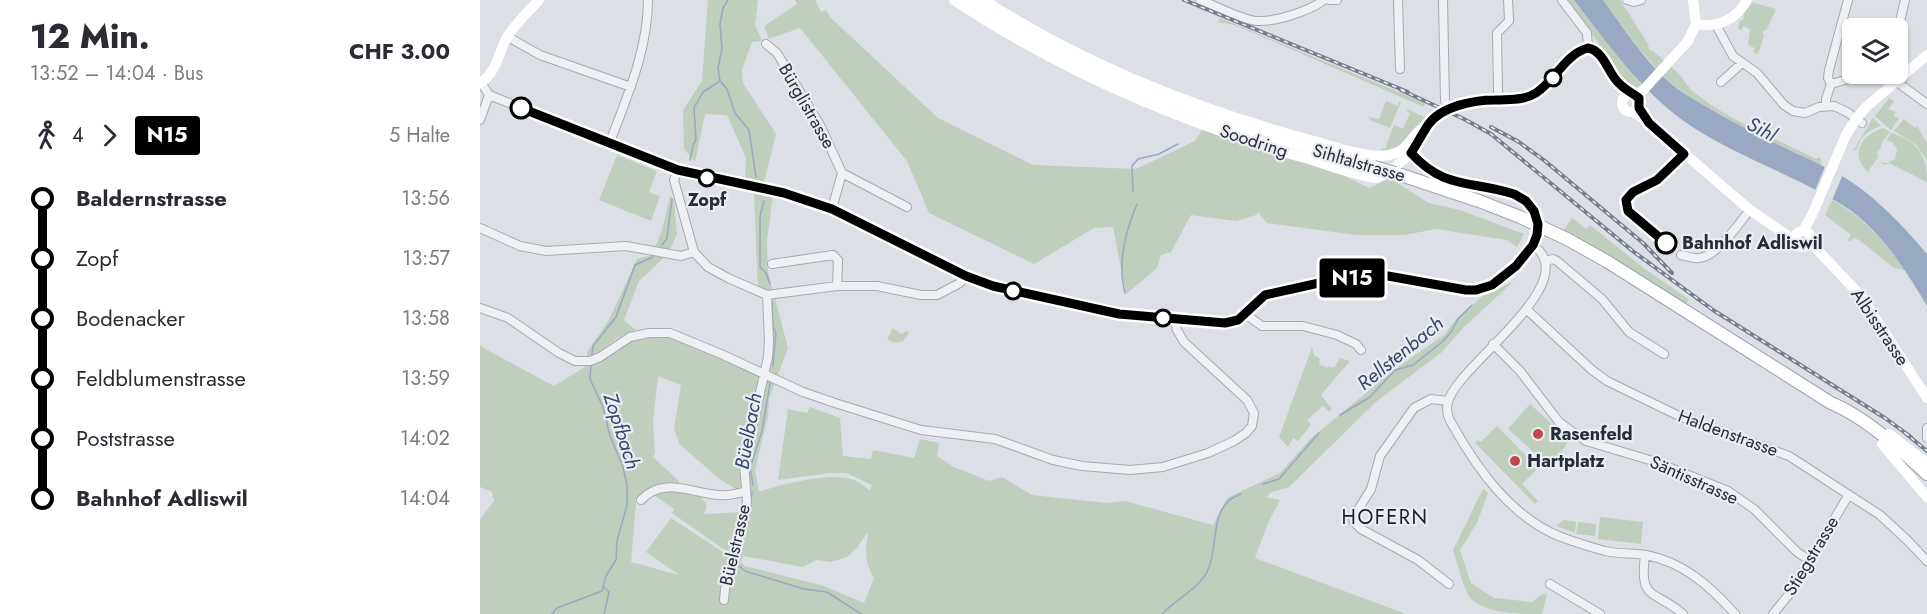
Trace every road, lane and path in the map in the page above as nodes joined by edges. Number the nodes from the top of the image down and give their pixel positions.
1 (539, 0) edge
2 (648, 0) edge
3 (954, 0) edge
4 (969, 0) edge
5 (984, 0) edge
6 (1200, 0) edge
7 (1324, 0) edge
8 (1329, 0) edge
9 (1337, 0) edge
10 (1398, 0) edge
11 (1443, 0) edge
12 (1508, 0) edge
13 (1562, 0) edge
14 (1627, 0) edge
15 (1641, 0) edge
16 (1694, 0) edge
17 (1747, 0) edge
18 (1848, 0) edge
19 (1905, 0) edge
20 (1901, 18) edge
21 (1696, 24) junction
22 (1716, 25) junction
23 (508, 37) junction
24 (766, 44) dead end
25 (1588, 48) junction
26 (1927, 55) edge
27 (1742, 63) junction
28 (1908, 67) edge
29 (1400, 69) dead end
30 (1842, 81) edge
31 (480, 82) edge
32 (1721, 82) dead end
33 (1831, 84) junction
34 (1885, 84) edge
35 (1894, 84) edge
36 (631, 87) junction
37 (1498, 91) dead end
38 (489, 95) junction
39 (1445, 100) dead end
40 (1634, 101) junction
41 (1927, 104) edge
42 (1826, 106) junction
43 (480, 120) edge
44 (1859, 121) junction
45 (610, 142) junction
46 (1408, 150) junction
47 (1684, 154) junction
48 (1384, 168) junction
49 (678, 170) junction
50 (842, 173) junction
51 (907, 207) dead end
52 (832, 209) junction
53 (1750, 210) junction
54 (1628, 211) dead end
55 (480, 228) edge
56 (1803, 238) junction
57 (1533, 245) junction
58 (694, 252) junction
59 (1681, 255) dead end
60 (1545, 261) junction
61 (772, 264) dead end
62 (966, 276) junction
63 (837, 286) junction
64 (767, 295) junction
65 (480, 308) edge
66 (1527, 309) junction
67 (1245, 314) junction
68 (1174, 318) junction
69 (1493, 345) junction
70 (1361, 350) dead end
71 (1664, 354) dead end
72 (765, 374) junction
73 (1927, 398) edge
74 (1448, 401) junction
75 (1831, 403) junction
76 (1859, 420) junction
77 (1927, 429) edge
78 (1927, 438) edge
79 (1882, 444) junction
80 (1924, 460) edge
81 (1927, 474) edge
82 (1927, 481) edge
83 (746, 491) junction
84 (1848, 496) junction
85 (1927, 497) edge
86 (641, 500) dead end
87 (1645, 555) junction
88 (1809, 560) junction
89 (1927, 561) edge
90 (1449, 584) dead end
91 (1550, 584) dead end
92 (724, 600) dead end
93 (1600, 614) edge
94 (1683, 614) edge
95 (1735, 614) edge
96 (1773, 614) edge

1 - 23 street
2 - 36 street
3 - 48 street, Soodring
4 - 48 main road, Sihltalstrasse
5 - 48 street, Soodring
6 - 7 street
8 - 9 street
10 - 29 street
11 - 39 street
12 - 37 street
13 - 25 street
14 - 15 street
16 - 21 street
17 - 22 street
18 - 33 street
19 - 20 street
21 - 22 street
21 - 40 street
22 - 27 street
23 - 31 street
23 - 36 street
24 - 50 street, Bürglistrasse
25 - 40 street, Albisstrasse
25 - 46 street
26 - 28 street
27 - 32 street
27 - 42 street
30 - 33 street
31 - 38 street
33 - 42 street
34 - 44 street
35 - 41 street
36 - 45 street
38 - 43 street
38 - 45 street
40 - 47 street, Albisstrasse
42 - 44 street
44 - 56 street
45 - 49 street
46 - 48 street
46 - 48 street
46 - 57 street, bridge
47 - 53 street, Albisstrasse
47 - 54 street
48 - 75 main road, Sihltalstrasse
49 - 52 street
49 - 58 street
50 - 51 street
50 - 52 street
52 - 62 street
53 - 56 street, Albisstrasse
53 - 59 street
55 - 58 street
56 - 73 street, Albisstrasse
57 - 60 street
57 - 67 street
58 - 64 street
60 - 66 street
60 - 71 street
61 - 63 street
62 - 63 street
62 - 68 street
63 - 64 street
64 - 72 street, Büelstrasse
65 - 72 street
66 - 69 street
66 - 84 street, Haldenstrasse
67 - 68 street
67 - 70 street
68 - 72 street
69 - 74 street
69 - 88 street, Säntisstrasse
72 - 83 street, Büelstrasse
74 - 87 street
74 - 90 street
75 - 76 main road, Sihltalstrasse
75 - 79 main road, Sihltalstrasse
76 - 80 street
76 - 81 main road, Sihltalstrasse
77 - 78 street
79 - 82 main road, Sihltalstrasse
79 - 85 street
83 - 86 street, Büelstrasse
83 - 92 street, Büelstrasse
84 - 88 street, Stiegstrasse
84 - 89 street, Haldenstrasse
87 - 94 street
87 - 95 street
88 - 96 street, Stiegstrasse
91 - 93 street

